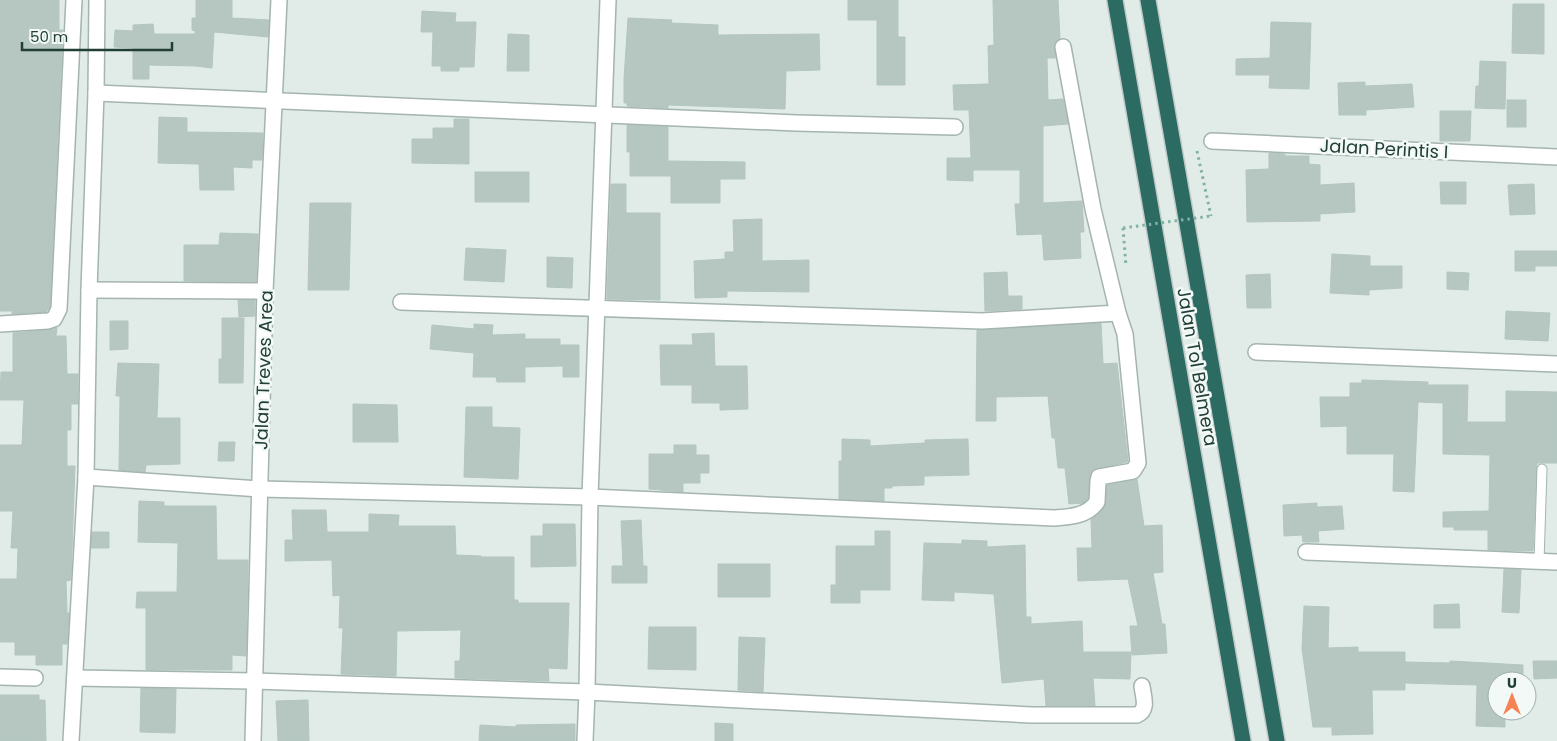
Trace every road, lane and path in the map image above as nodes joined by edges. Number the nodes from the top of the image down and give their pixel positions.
1 (74, 0) edge
2 (97, 0) edge
3 (279, 0) edge
4 (608, 0) edge
5 (1115, 0) edge
6 (1148, 0) edge
7 (1064, 47) dead end
8 (96, 94) junction
9 (275, 102) junction
10 (604, 114) junction
11 (954, 126) dead end
12 (1212, 141) dead end
13 (1195, 142) dead end
14 (1557, 157) edge
15 (1123, 228) dead end
16 (89, 290) junction
17 (266, 292) junction
18 (401, 302) dead end
19 (596, 309) junction
20 (1118, 313) junction
21 (0, 324) edge
22 (1256, 352) dead end
23 (1557, 364) edge
24 (1542, 469) dead end
25 (86, 477) junction
26 (260, 489) junction
27 (590, 497) junction
28 (1306, 552) dead end
29 (1539, 562) junction
30 (1557, 562) edge
31 (0, 677) edge
32 (35, 678) dead end
33 (75, 678) junction
34 (254, 681) junction
35 (1142, 686) dead end
36 (587, 692) junction
37 (71, 741) edge
38 (253, 741) edge
39 (585, 741) edge
40 (1243, 741) edge
41 (1277, 741) edge

1 - 21 street
2 - 8 street
3 - 9 street, Jalan Treves Area
4 - 10 street
5 - 40 highway, Jalan Tol Belmera
6 - 41 highway, Jalan Tol Belmera
7 - 20 street
8 - 9 street
8 - 16 street
9 - 10 street
9 - 17 street, Jalan Treves Area
10 - 11 street
10 - 19 street
12 - 14 street, Jalan Perintis I
13 - 15 path, bridge
16 - 17 street
16 - 25 street
17 - 26 street, Jalan Treves Area
18 - 19 street
19 - 20 street
19 - 27 street
20 - 27 street
22 - 23 street
24 - 29 lane
25 - 26 street
25 - 33 street
26 - 27 street
26 - 34 street, Jalan Treves Area
27 - 36 street
28 - 29 street
29 - 30 street
31 - 32 street
33 - 34 street
33 - 37 street
34 - 36 street
34 - 38 street, Jalan Treves Area
35 - 36 street
36 - 39 street

